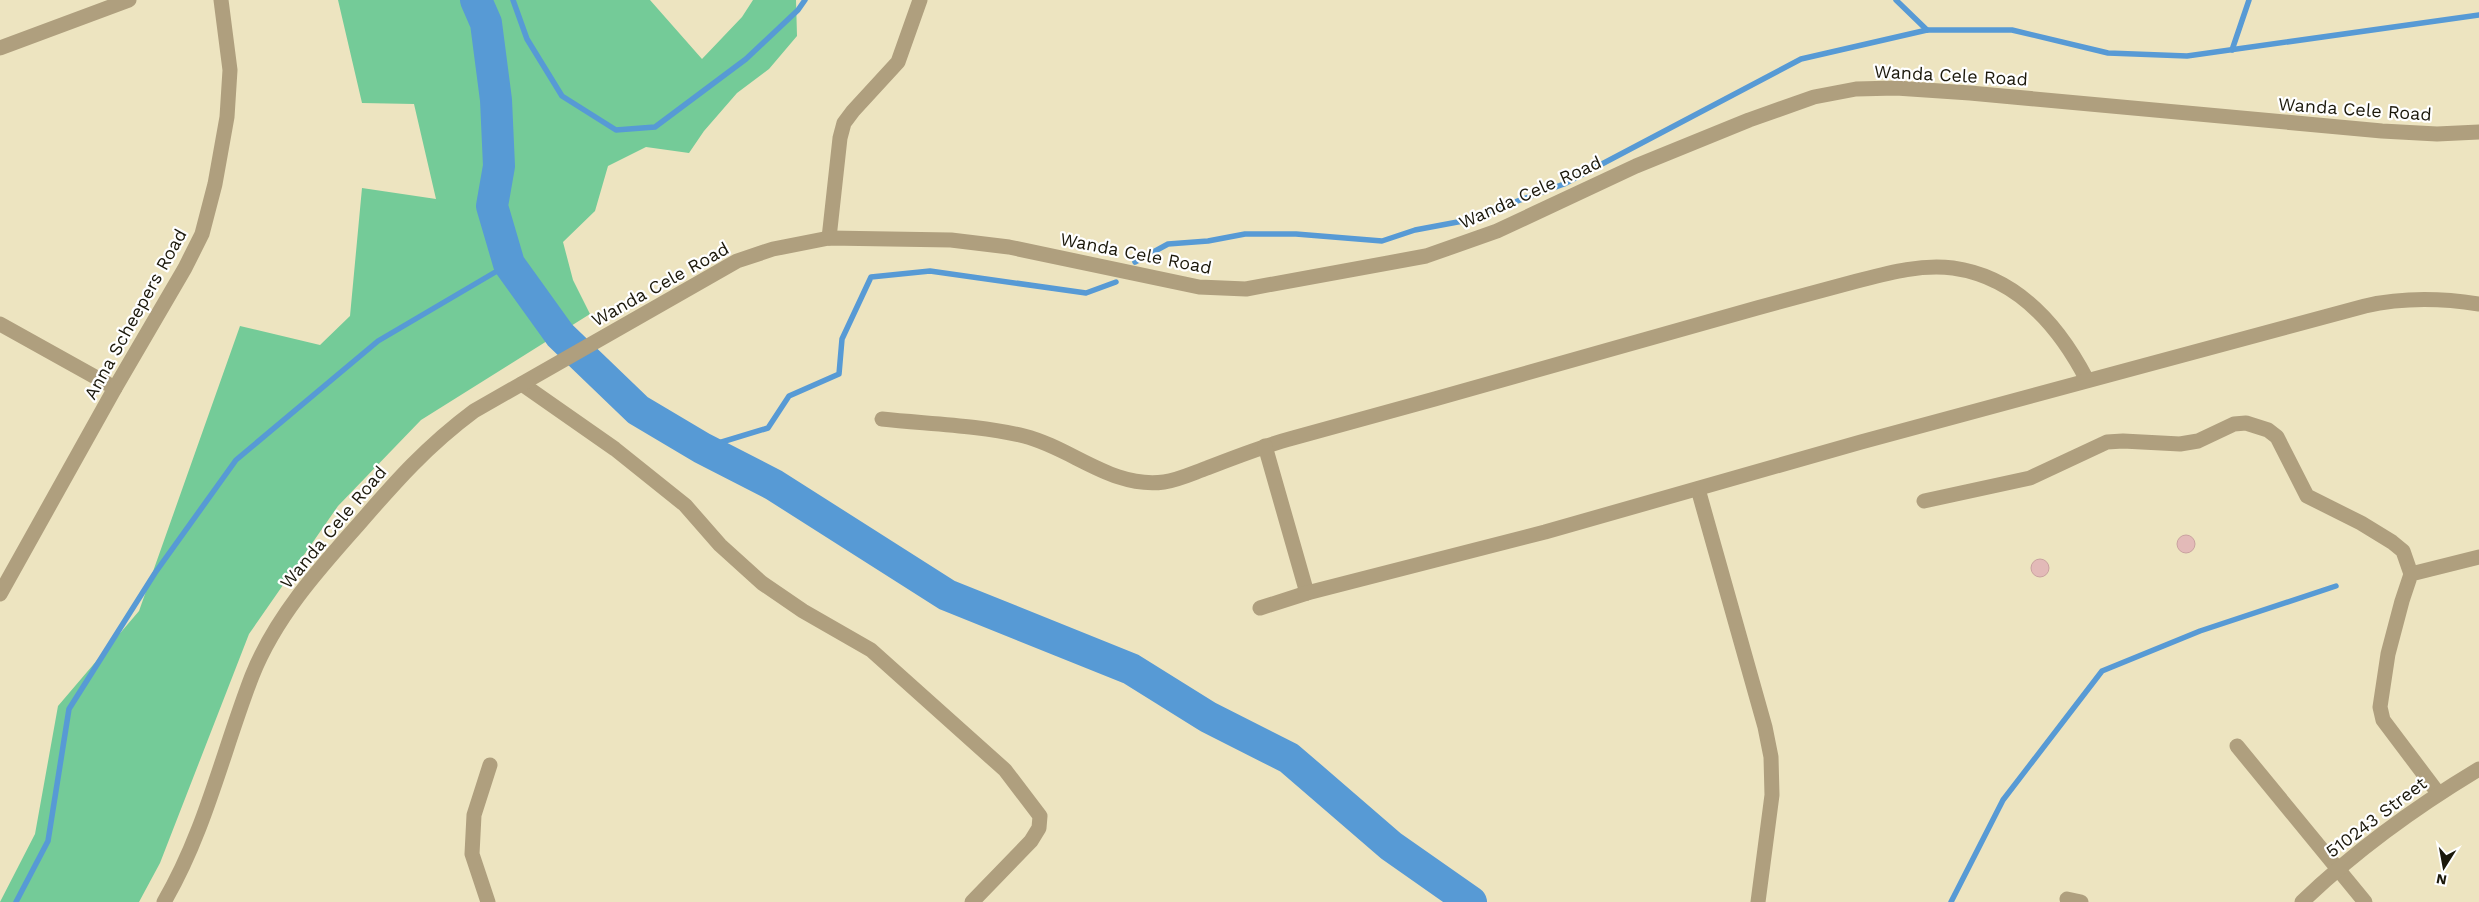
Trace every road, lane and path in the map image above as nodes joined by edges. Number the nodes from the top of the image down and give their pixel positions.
1 (129, 0) edge
2 (222, 0) edge
3 (920, 0) edge
4 (0, 48) edge
5 (2479, 132) edge
6 (829, 238) junction
7 (2479, 304) edge
8 (0, 324) edge
9 (2087, 380) junction
10 (522, 384) junction
11 (115, 388) junction
12 (882, 419) dead end
13 (1266, 446) junction
14 (1698, 489) junction
15 (1924, 501) dead end
16 (2479, 557) edge
17 (2412, 574) junction
18 (1307, 593) junction
19 (0, 594) edge
20 (1260, 608) dead end
21 (2237, 746) dead end
22 (490, 764) dead end
23 (2479, 769) edge
24 (2438, 793) junction
25 (2338, 868) junction
26 (164, 902) edge
27 (488, 902) edge
28 (972, 902) edge
29 (1758, 902) edge
30 (2302, 902) edge
31 (2365, 902) edge

1 - 4 street
2 - 11 street, Anna Scheepers Road
3 - 6 street
5 - 6 street, Wanda Cele Road
6 - 10 street, Wanda Cele Road
7 - 9 street
8 - 11 street
9 - 13 street
9 - 14 street
10 - 26 street, Wanda Cele Road
10 - 28 street
11 - 19 street, Anna Scheepers Road
12 - 13 street
13 - 18 street
14 - 18 street
14 - 29 street
15 - 17 street
16 - 17 street
17 - 24 street
18 - 20 street
21 - 25 street
22 - 27 street
23 - 24 street, 510243 Street
24 - 25 street, 510243 Street
25 - 30 street, 510243 Street
25 - 31 street

